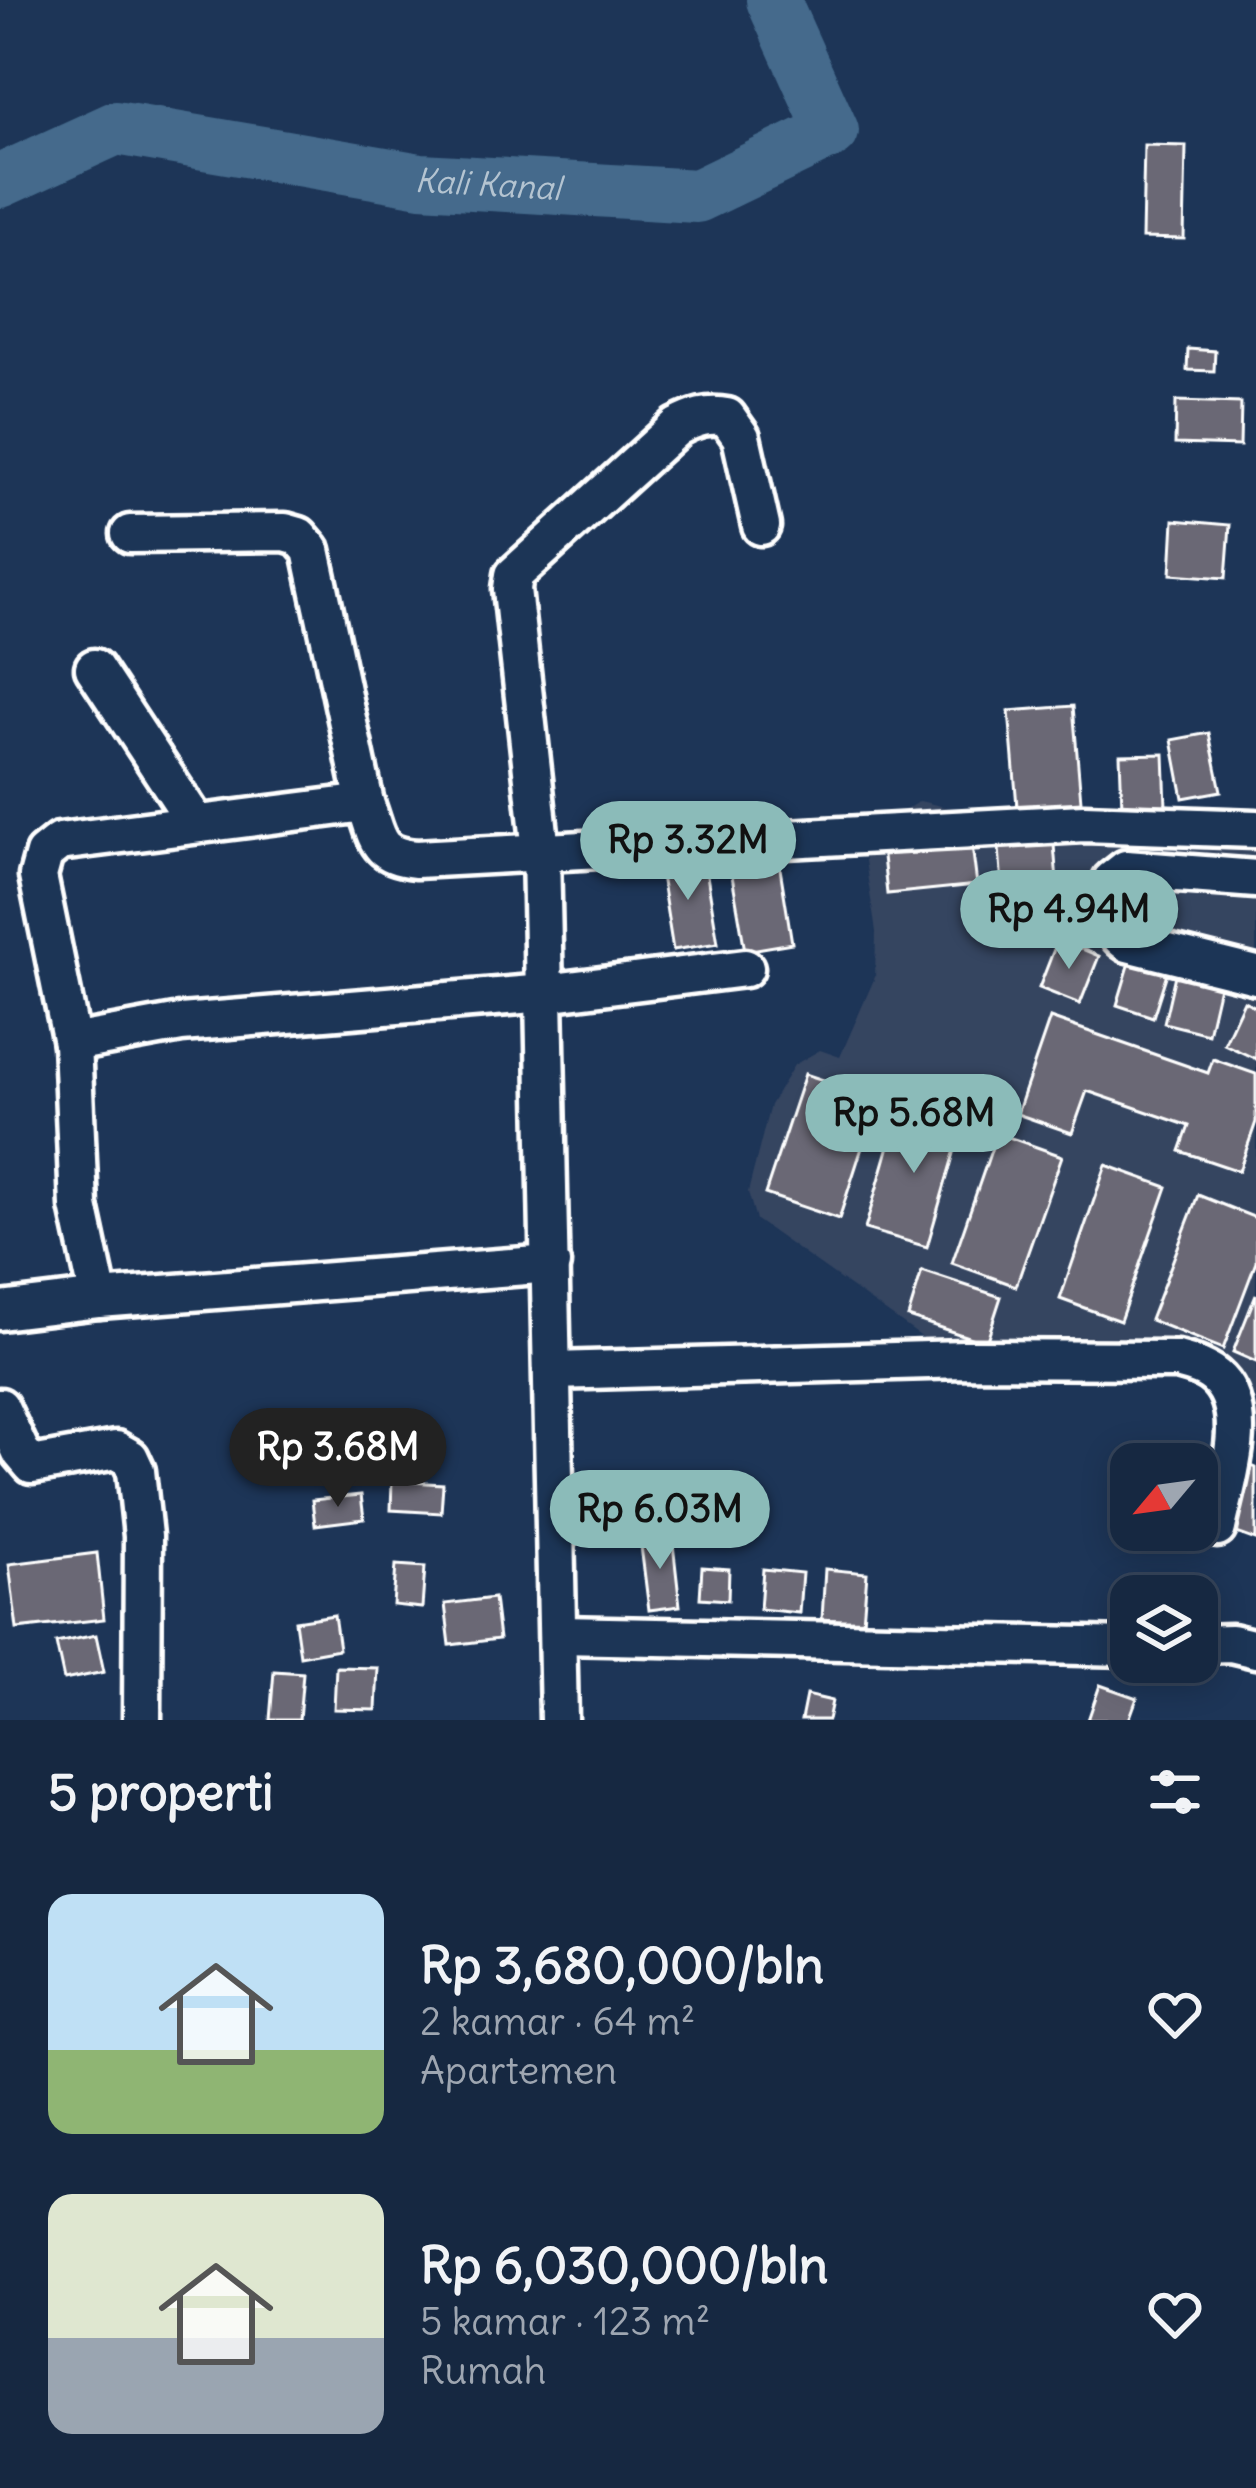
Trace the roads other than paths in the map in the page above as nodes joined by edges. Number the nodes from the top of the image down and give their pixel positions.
1 (761, 526) dead end
2 (130, 534) dead end
3 (94, 668) dead end
4 (364, 803) junction
5 (196, 824) junction
6 (1256, 829) edge
7 (542, 851) junction
8 (1256, 879) edge
9 (746, 968) dead end
10 (1256, 975) edge
11 (545, 993) junction
12 (72, 1043) junction
13 (551, 1264) junction
14 (99, 1299) junction
15 (0, 1311) edge
16 (554, 1371) junction
17 (0, 1407) edge
18 (1218, 1523) edge
19 (560, 1635) junction
20 (1218, 1643) edge
21 (1110, 1647) edge
22 (1256, 1649) edge
23 (142, 1720) edge
24 (559, 1720) edge

1 - 7 street
2 - 4 street
3 - 5 street
4 - 5 street
4 - 7 street
5 - 12 street
6 - 7 street
7 - 11 street
8 - 10 street
9 - 11 street
11 - 12 street
11 - 13 street
12 - 14 street
13 - 14 street
13 - 16 street
14 - 15 street
16 - 18 street
16 - 19 street
17 - 23 street
19 - 21 street
19 - 24 street
20 - 22 street

